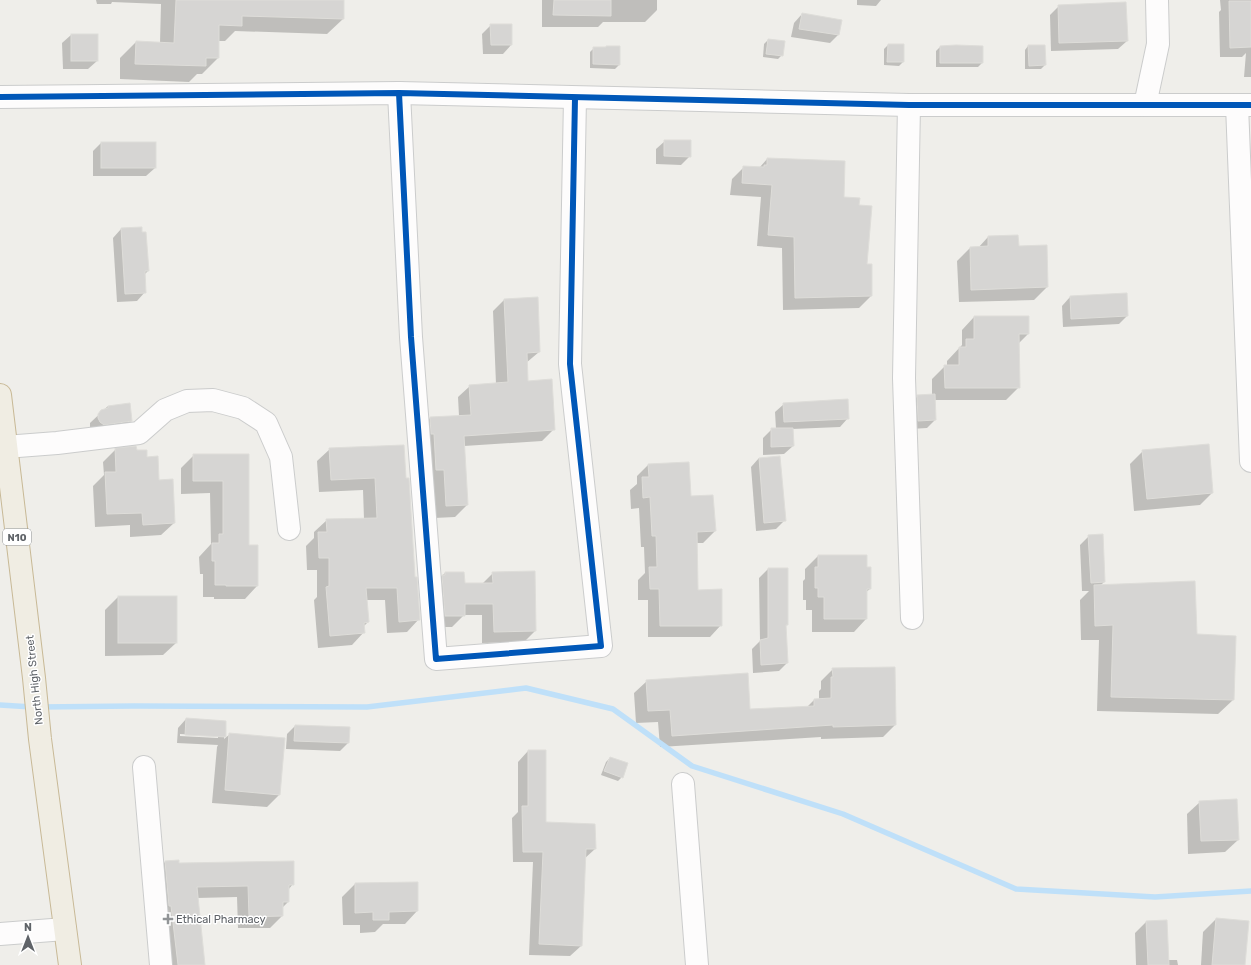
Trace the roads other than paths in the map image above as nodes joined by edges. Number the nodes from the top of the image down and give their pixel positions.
1 (1157, 0) edge
2 (399, 93) junction
3 (0, 96) edge
4 (575, 98) junction
5 (909, 105) junction
6 (1145, 105) junction
7 (1244, 105) edge
8 (0, 396) edge
9 (5, 447) junction
10 (1251, 461) edge
11 (289, 529) dead end
12 (912, 618) dead end
13 (144, 767) dead end
14 (683, 784) dead end
15 (65, 929) junction
16 (0, 934) edge
17 (70, 965) edge
18 (161, 965) edge
19 (697, 965) edge

1 - 6 street
2 - 3 street
2 - 4 street
2 - 4 street
4 - 5 street
5 - 6 street
5 - 12 street
6 - 7 street
7 - 10 street
8 - 9 highway, North High Street / N10
9 - 11 street
9 - 15 highway, North High Street / N10
13 - 18 street
14 - 19 street
15 - 16 street
15 - 17 highway, North High Street / N10

